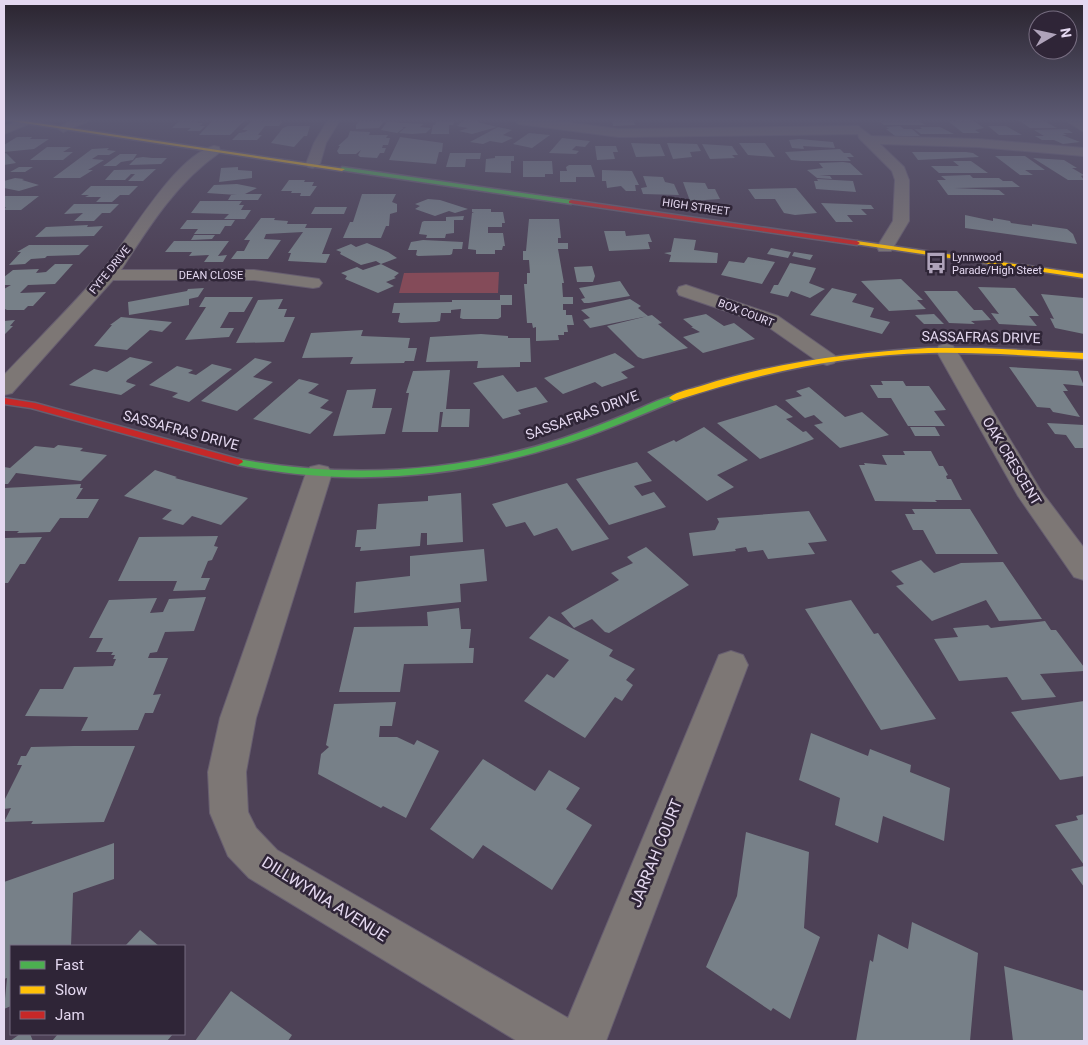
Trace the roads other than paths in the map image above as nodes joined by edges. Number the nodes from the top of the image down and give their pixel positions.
1 (190, 169) edge
2 (346, 169) edge
3 (898, 169) edge
4 (901, 221) junction
5 (885, 247) junction
6 (910, 250) junction
7 (108, 275) junction
8 (1084, 276) edge
9 (313, 283) dead end
10 (686, 291) dead end
11 (946, 350) junction
12 (1084, 356) edge
13 (827, 359) junction
14 (4, 388) edge
15 (4, 401) edge
16 (319, 474) junction
17 (1084, 569) edge
18 (731, 665) dead end
19 (561, 1041) edge
20 (582, 1041) edge

1 - 7 street, FYFE DRIVE
2 - 5 main road, HIGH STREET
3 - 4 street
4 - 5 street
4 - 6 street
5 - 6 main road, HIGH STREET
6 - 8 main road, HIGH STREET
7 - 9 street, DEAN CLOSE
7 - 14 street, FYFE DRIVE
10 - 13 street, BOX COURT
11 - 12 main road, SASSAFRAS DRIVE
11 - 13 main road, SASSAFRAS DRIVE
11 - 17 street, OAK CRESCENT
13 - 16 main road, SASSAFRAS DRIVE
15 - 16 main road, SASSAFRAS DRIVE
16 - 19 street, DILLWYNIA AVENUE
18 - 20 street, JARRAH COURT

